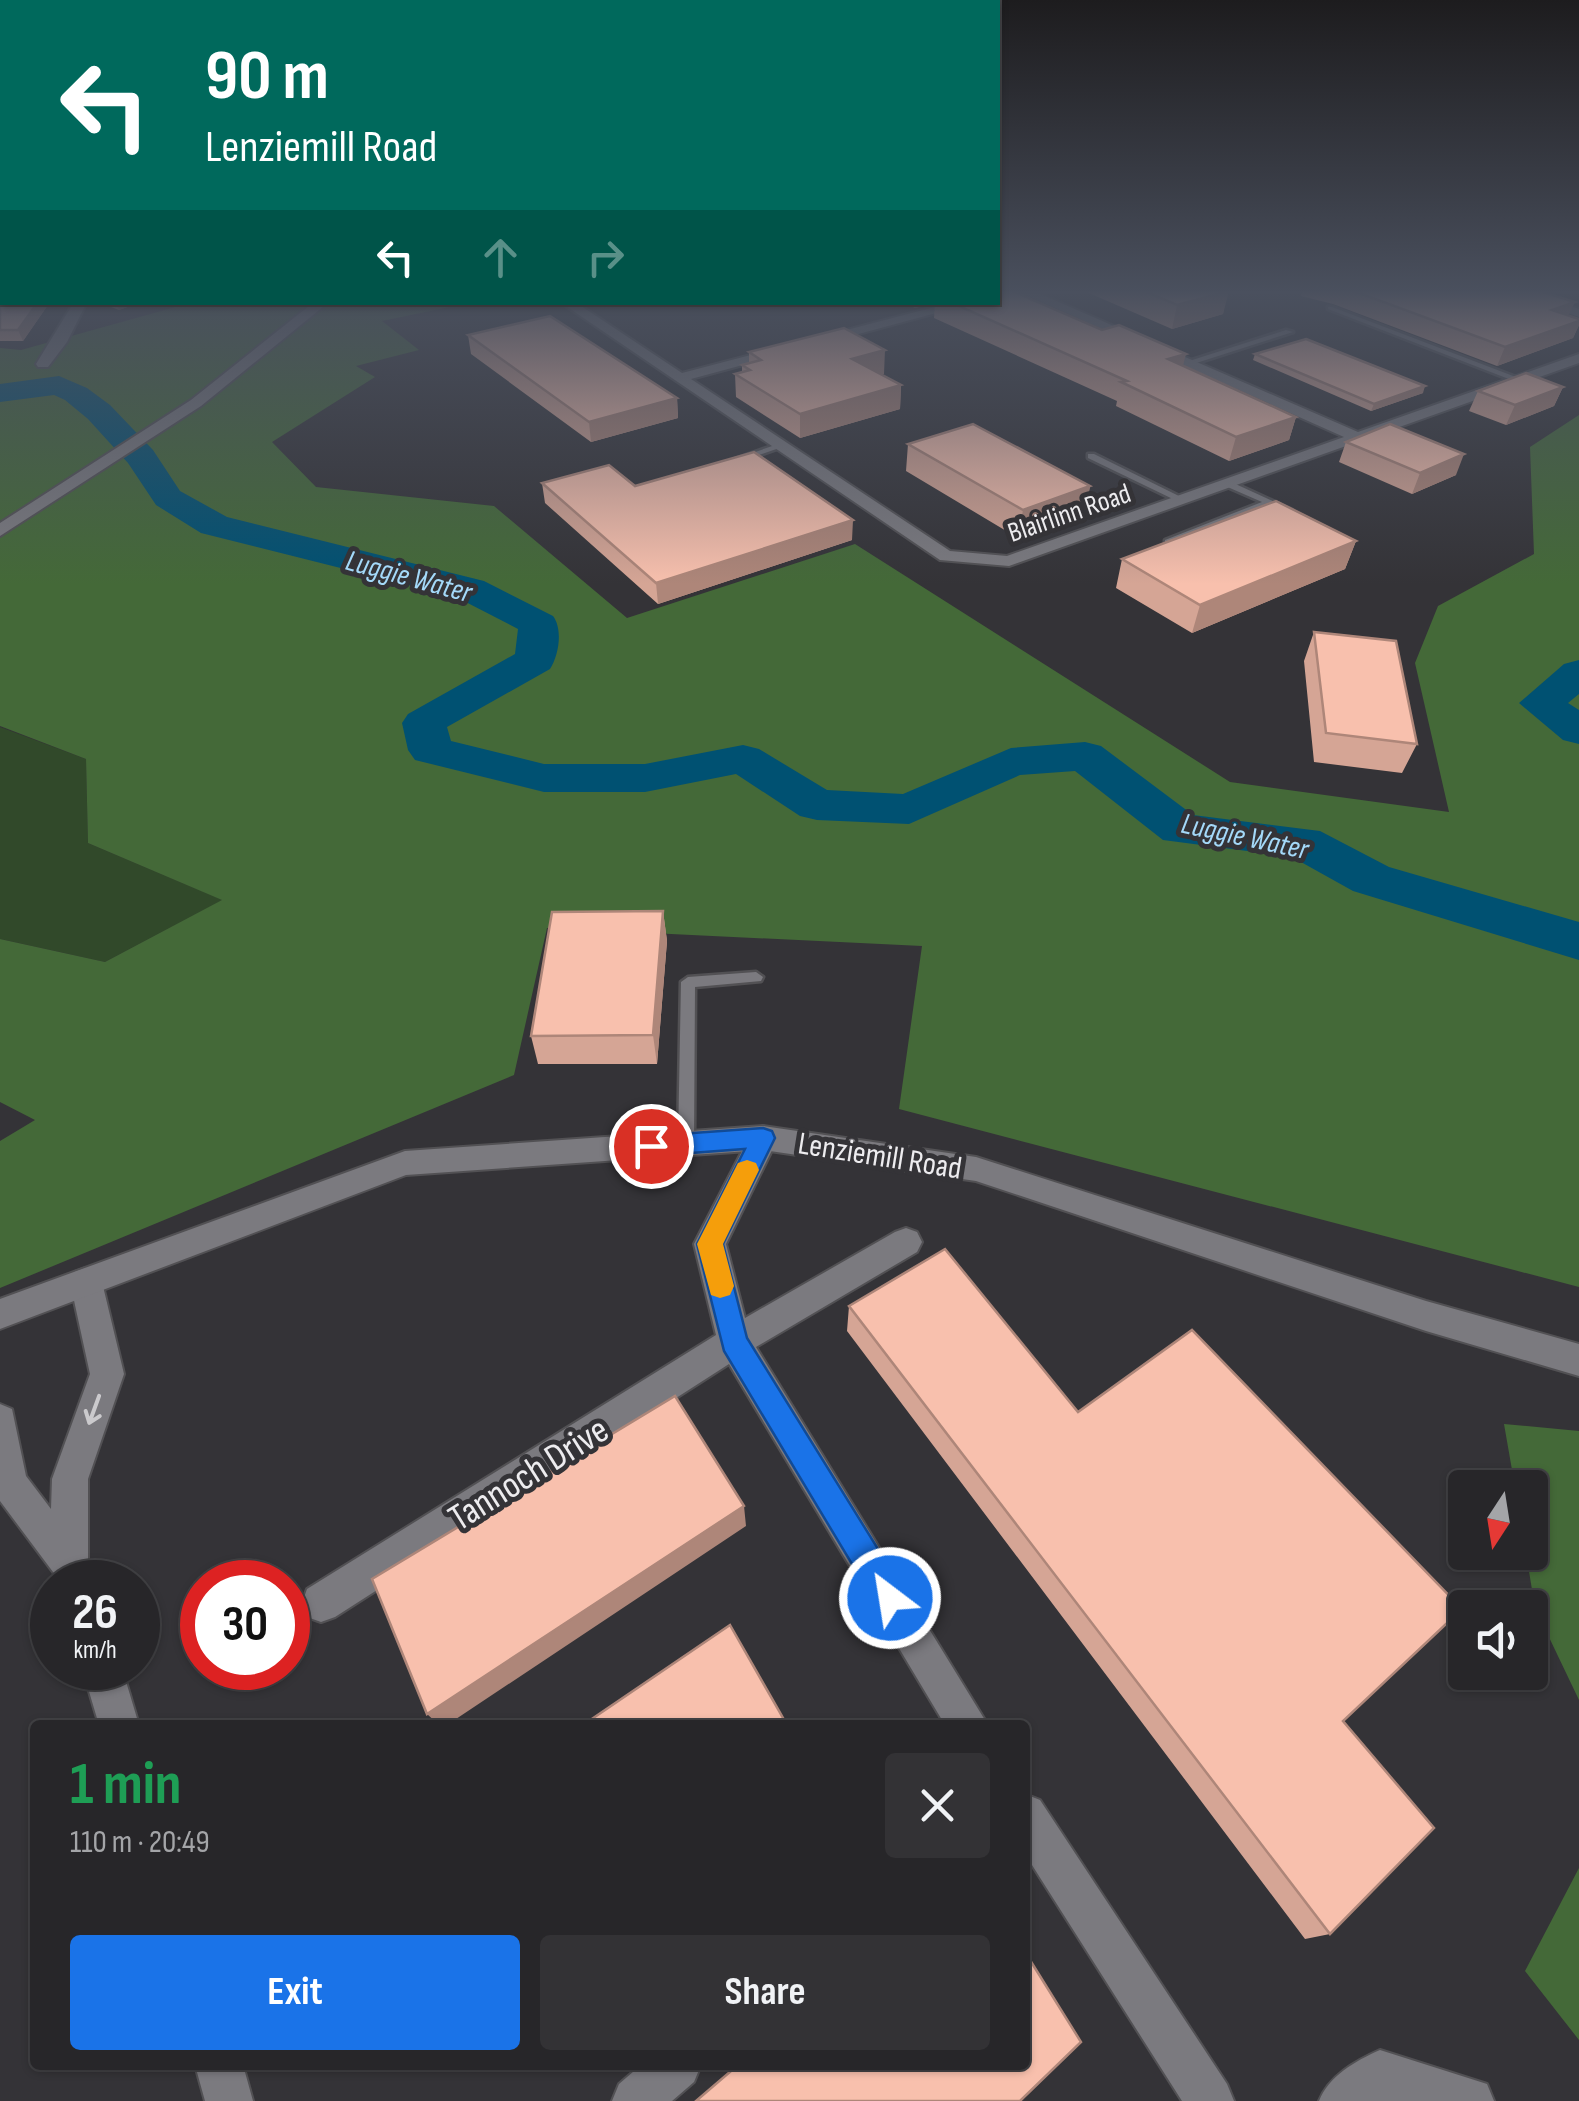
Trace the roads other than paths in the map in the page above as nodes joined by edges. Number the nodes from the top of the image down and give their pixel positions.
1 (215, 388) edge
2 (694, 388) edge
3 (1246, 388) edge
4 (1491, 388) edge
5 (1355, 436) junction
6 (781, 446) junction
7 (1091, 456) dead end
8 (730, 461) edge
9 (1226, 483) junction
10 (1180, 500) junction
11 (1271, 502) junction
12 (1300, 516) edge
13 (0, 531) edge
14 (1168, 542) edge
15 (756, 977) dead end
16 (763, 1138) junction
17 (686, 1144) junction
18 (906, 1242) dead end
19 (86, 1282) junction
20 (0, 1314) edge
21 (734, 1342) junction
22 (1579, 1360) edge
23 (0, 1421) edge
24 (4, 1464) edge
25 (67, 1560) edge
26 (73, 1560) edge
27 (321, 1603) dead end
28 (109, 1690) edge
29 (118, 1720) edge
30 (965, 1720) edge
31 (1030, 1823) edge
32 (220, 2070) edge
33 (671, 2070) edge
34 (229, 2101) edge
35 (636, 2101) edge
36 (1210, 2101) edge
37 (1343, 2101) edge
38 (1470, 2101) edge

1 - 13 street
2 - 6 street, Blairlinn Road
3 - 5 street
4 - 5 street, Blairlinn Road
5 - 9 street, Blairlinn Road
6 - 8 lane
6 - 10 street, Blairlinn Road
7 - 10 lane
9 - 10 street, Blairlinn Road
9 - 11 lane
11 - 12 lane
11 - 14 lane
15 - 17 lane
16 - 17 street, Lenziemill Road
16 - 21 street
16 - 22 street, Lenziemill Road
17 - 19 street, Lenziemill Road
18 - 21 street, Tannoch Drive
19 - 20 street, Lenziemill Road
19 -> 26 street
21 - 27 street, Tannoch Drive
21 - 30 street
23 - 24 street
24 - 25 street
28 - 29 street
31 - 36 street
32 - 34 street
33 - 35 street
37 - 38 street

